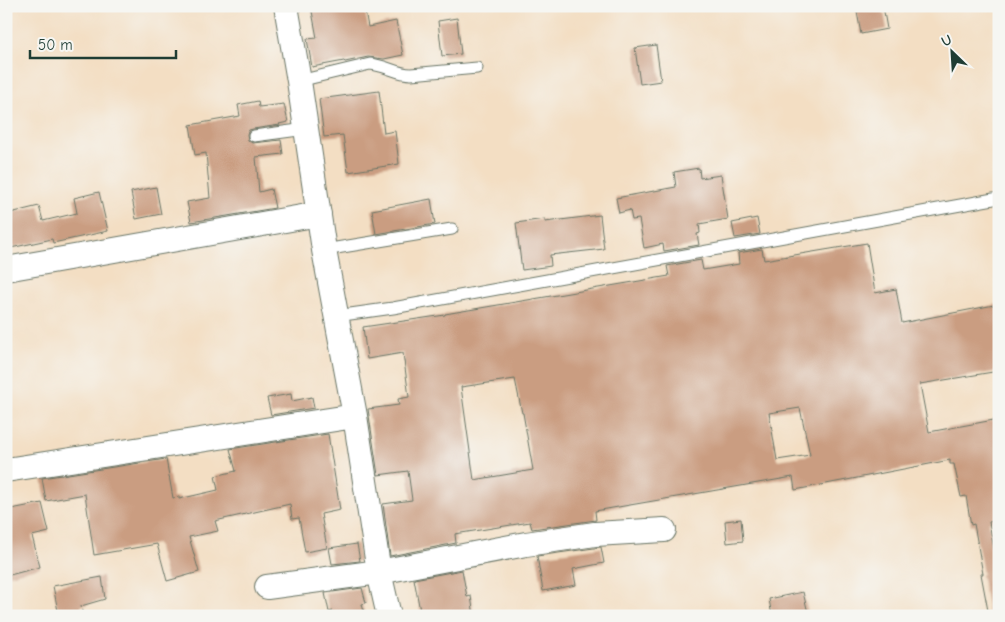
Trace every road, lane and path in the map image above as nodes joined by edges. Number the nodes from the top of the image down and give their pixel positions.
1 (286, 6) edge
2 (477, 68) dead end
3 (299, 82) junction
4 (306, 129) junction
5 (254, 136) dead end
6 (999, 198) edge
7 (319, 214) junction
8 (452, 229) dead end
9 (324, 250) junction
10 (6, 269) edge
11 (336, 316) junction
12 (355, 416) junction
13 (6, 470) edge
14 (664, 530) dead end
15 (379, 572) junction
16 (267, 587) dead end
17 (389, 616) edge

1 - 3 street
2 - 3 lane
3 - 4 street
4 - 5 lane
4 - 7 street
6 - 11 lane
7 - 9 street
7 - 10 street
8 - 9 lane
9 - 11 street
11 - 12 street
12 - 13 street
12 - 15 street
14 - 15 street
15 - 16 street
15 - 17 street

